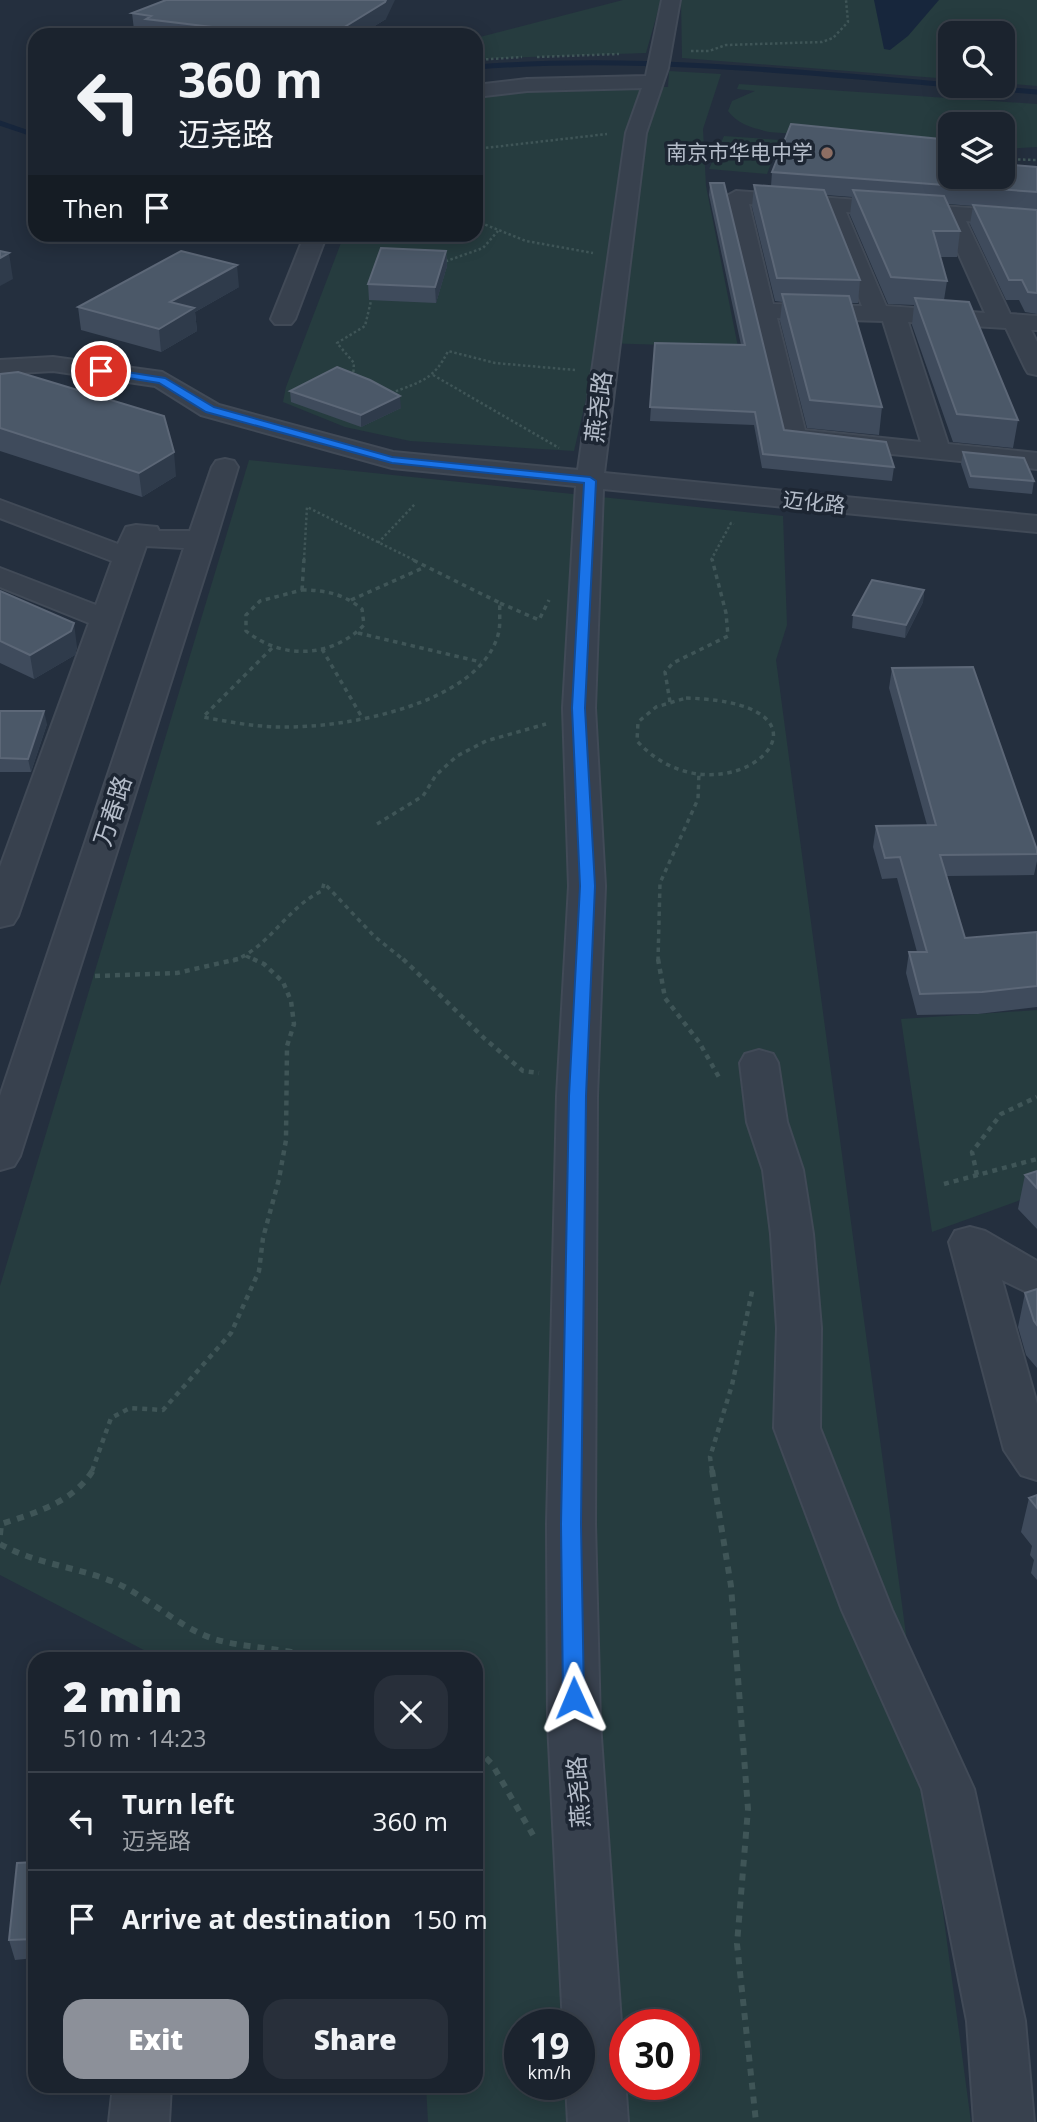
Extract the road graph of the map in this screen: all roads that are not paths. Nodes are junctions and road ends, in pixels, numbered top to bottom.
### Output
1 (671, 0) edge
2 (658, 67) junction
3 (483, 90) edge
4 (832, 204) junction
5 (951, 213) junction
6 (1034, 226) edge
7 (313, 242) edge
8 (763, 311) junction
9 (885, 313) junction
10 (283, 319) dead end
11 (1017, 321) edge
12 (0, 367) edge
13 (1037, 368) edge
14 (937, 452) junction
15 (1037, 461) edge
16 (225, 467) dead end
17 (591, 470) junction
18 (0, 508) edge
19 (1037, 524) edge
20 (204, 534) junction
21 (137, 545) junction
22 (0, 577) edge
23 (107, 620) junction
24 (0, 916) edge
25 (741, 1075) road end
26 (2, 1143) edge
27 (1037, 1281) edge
28 (1037, 1462) edge
29 (141, 2093) edge
30 (139, 2122) edge
31 (598, 2122) edge
32 (1004, 2122) edge

1 - 2 street, 燕尧路
2 - 3 street
2 - 17 street, 燕尧路
4 - 5 street
4 - 8 street
4 - 9 street
5 - 6 street
5 - 11 street
7 - 10 street
8 - 9 street
8 - 14 street
9 - 11 street
9 - 14 street
11 - 13 street
12 - 17 street, 迈化路
14 - 15 street
16 - 20 street, 万春路
17 - 19 street, 迈化路
17 - 31 street, 燕尧路
18 - 21 street
20 - 21 street
20 - 26 street, 万春路
21 - 23 street
22 - 23 street
23 - 24 street
25 - 32 street
27 - 28 street
29 - 30 street

